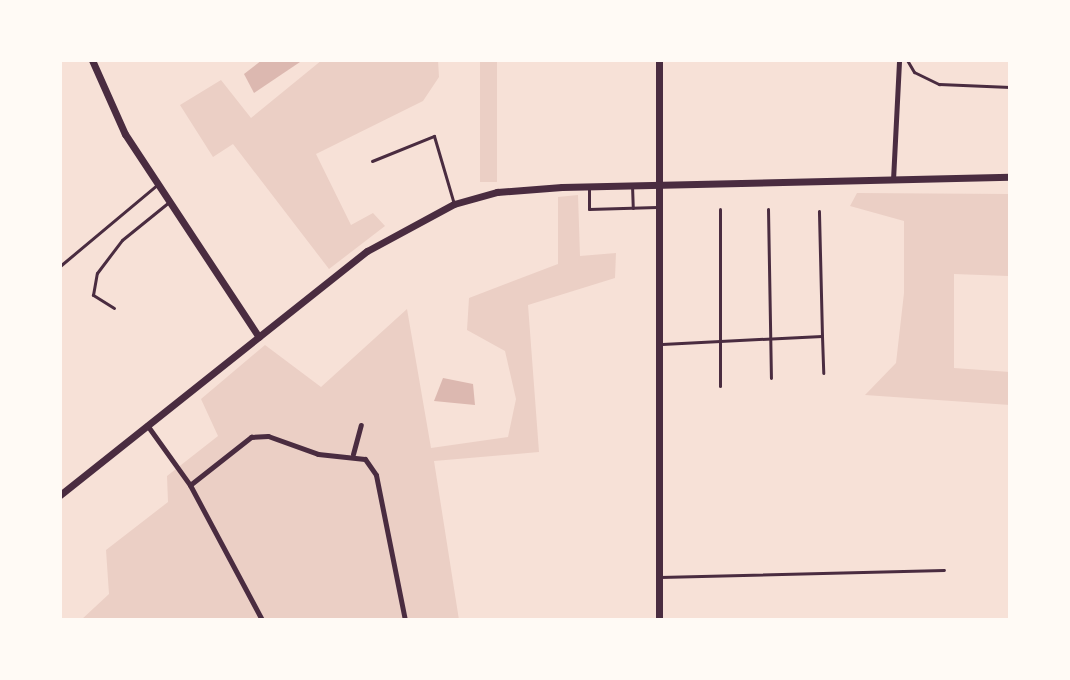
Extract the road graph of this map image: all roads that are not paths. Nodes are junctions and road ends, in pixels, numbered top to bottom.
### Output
1 (92, 60) edge
2 (659, 60) edge
3 (899, 60) edge
4 (907, 60) edge
5 (1010, 87) edge
6 (1010, 134) edge
7 (1010, 145) edge
8 (372, 161) dead end
9 (1010, 177) edge
10 (893, 180) junction
11 (157, 185) junction
12 (632, 185) junction
13 (656, 185) junction
14 (589, 186) junction
15 (169, 202) junction
16 (454, 204) junction
17 (657, 207) junction
18 (633, 208) junction
19 (720, 209) dead end
20 (768, 209) dead end
21 (819, 211) dead end
22 (60, 266) edge
23 (114, 308) dead end
24 (822, 336) junction
25 (259, 337) junction
26 (770, 339) junction
27 (720, 341) junction
28 (658, 344) junction
29 (823, 373) dead end
30 (771, 378) dead end
31 (720, 386) dead end
32 (147, 425) junction
33 (361, 425) dead end
34 (353, 454) junction
35 (190, 485) junction
36 (60, 495) edge
37 (944, 570) dead end
38 (659, 577) junction
39 (262, 620) edge
40 (405, 620) edge
41 (659, 620) edge

1 - 11 main road
2 - 13 main road
3 - 10 street
4 - 5 lane
6 - 7 lane
7 - 9 lane
8 - 16 lane
9 - 10 main road
10 - 13 main road
11 - 15 main road
11 - 22 lane
12 - 13 main road
12 - 14 main road
12 - 18 lane
13 - 17 main road
14 - 16 main road
14 - 18 lane
15 - 23 lane
15 - 25 main road
16 - 25 main road
17 - 18 lane
17 - 28 main road
19 - 27 lane
20 - 26 lane
21 - 24 lane
24 - 26 lane
24 - 29 lane
25 - 32 main road
26 - 27 lane
26 - 30 lane
27 - 28 lane
27 - 31 lane
28 - 38 main road
32 - 35 street
32 - 36 main road
33 - 34 street
34 - 35 street
34 - 40 street
35 - 39 street
37 - 38 lane
38 - 41 main road

